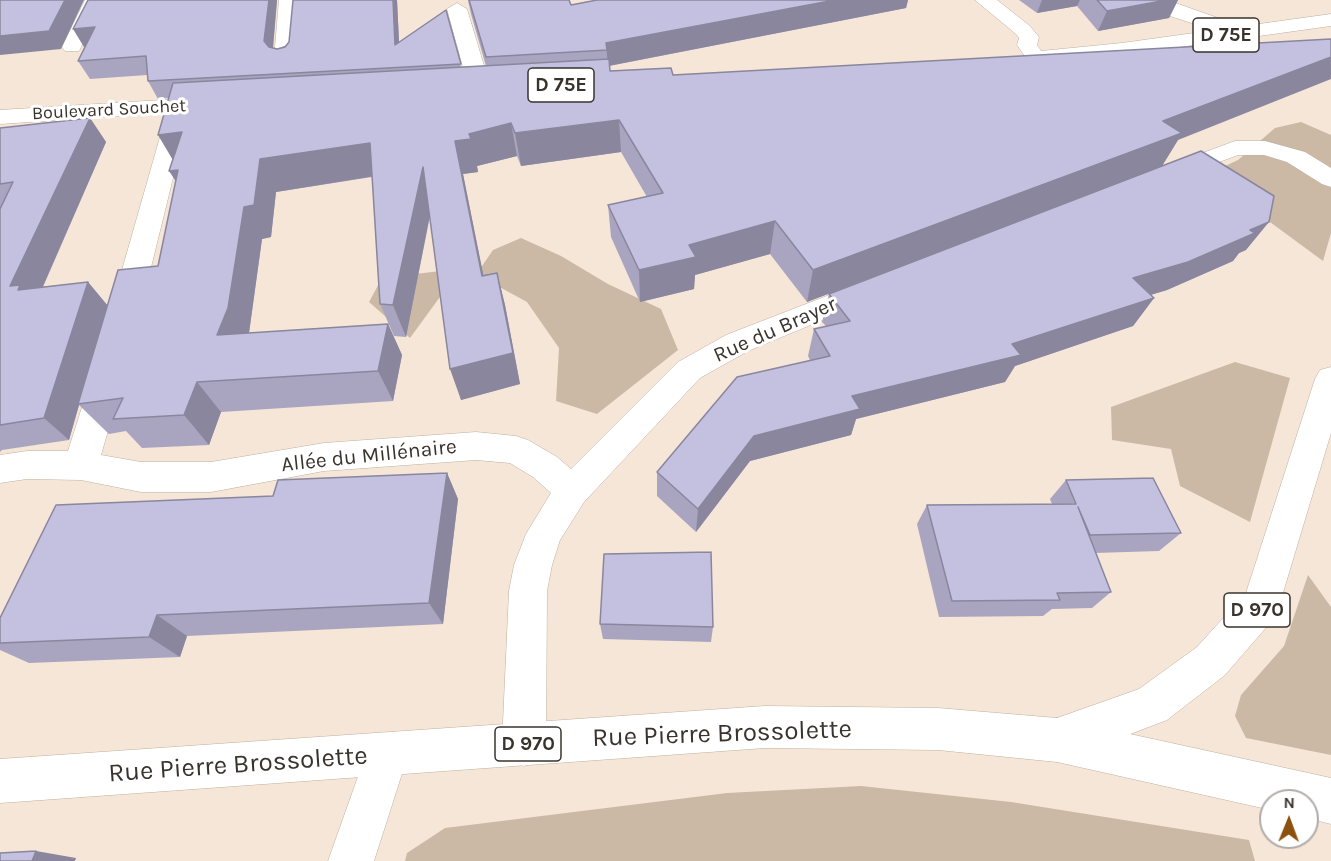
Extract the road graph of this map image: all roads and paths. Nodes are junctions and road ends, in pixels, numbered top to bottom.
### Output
1 (95, 0) edge
2 (289, 0) edge
3 (985, 0) edge
4 (1151, 0) edge
5 (457, 9) dead end
6 (1331, 20) edge
7 (1243, 43) junction
8 (72, 47) edge
9 (1036, 58) junction
10 (284, 59) edge
11 (1014, 59) edge
12 (457, 91) edge
13 (237, 103) edge
14 (180, 106) junction
15 (0, 117) edge
16 (1331, 179) edge
17 (1147, 182) edge
18 (894, 280) edge
19 (1331, 379) edge
20 (81, 466) junction
21 (0, 469) edge
22 (572, 491) junction
23 (1057, 740) junction
24 (524, 744) junction
25 (386, 755) junction
26 (0, 781) edge
27 (1331, 801) edge
28 (351, 861) edge

1 - 8 street
2 - 10 street
3 - 9 street
4 - 7 street
5 - 12 street
6 - 7 street, D 75E
7 - 9 street
9 - 11 street
13 - 14 street, Boulevard Souchet
14 - 15 street, Boulevard Souchet
14 - 20 street
16 - 17 street
18 - 22 street, Rue du Brayer
19 - 23 street, D 970
20 - 21 street, Allée du Millénaire
20 - 22 street, Allée du Millénaire
22 - 24 street, Rue du Brayer
23 - 24 street, Rue Pierre Brossolette / D 970
23 - 27 street, Rue Pierre Brossolette
24 - 25 street, Rue Pierre Brossolette / D 970
25 - 26 street, Rue Pierre Brossolette / D 970
25 - 28 street

